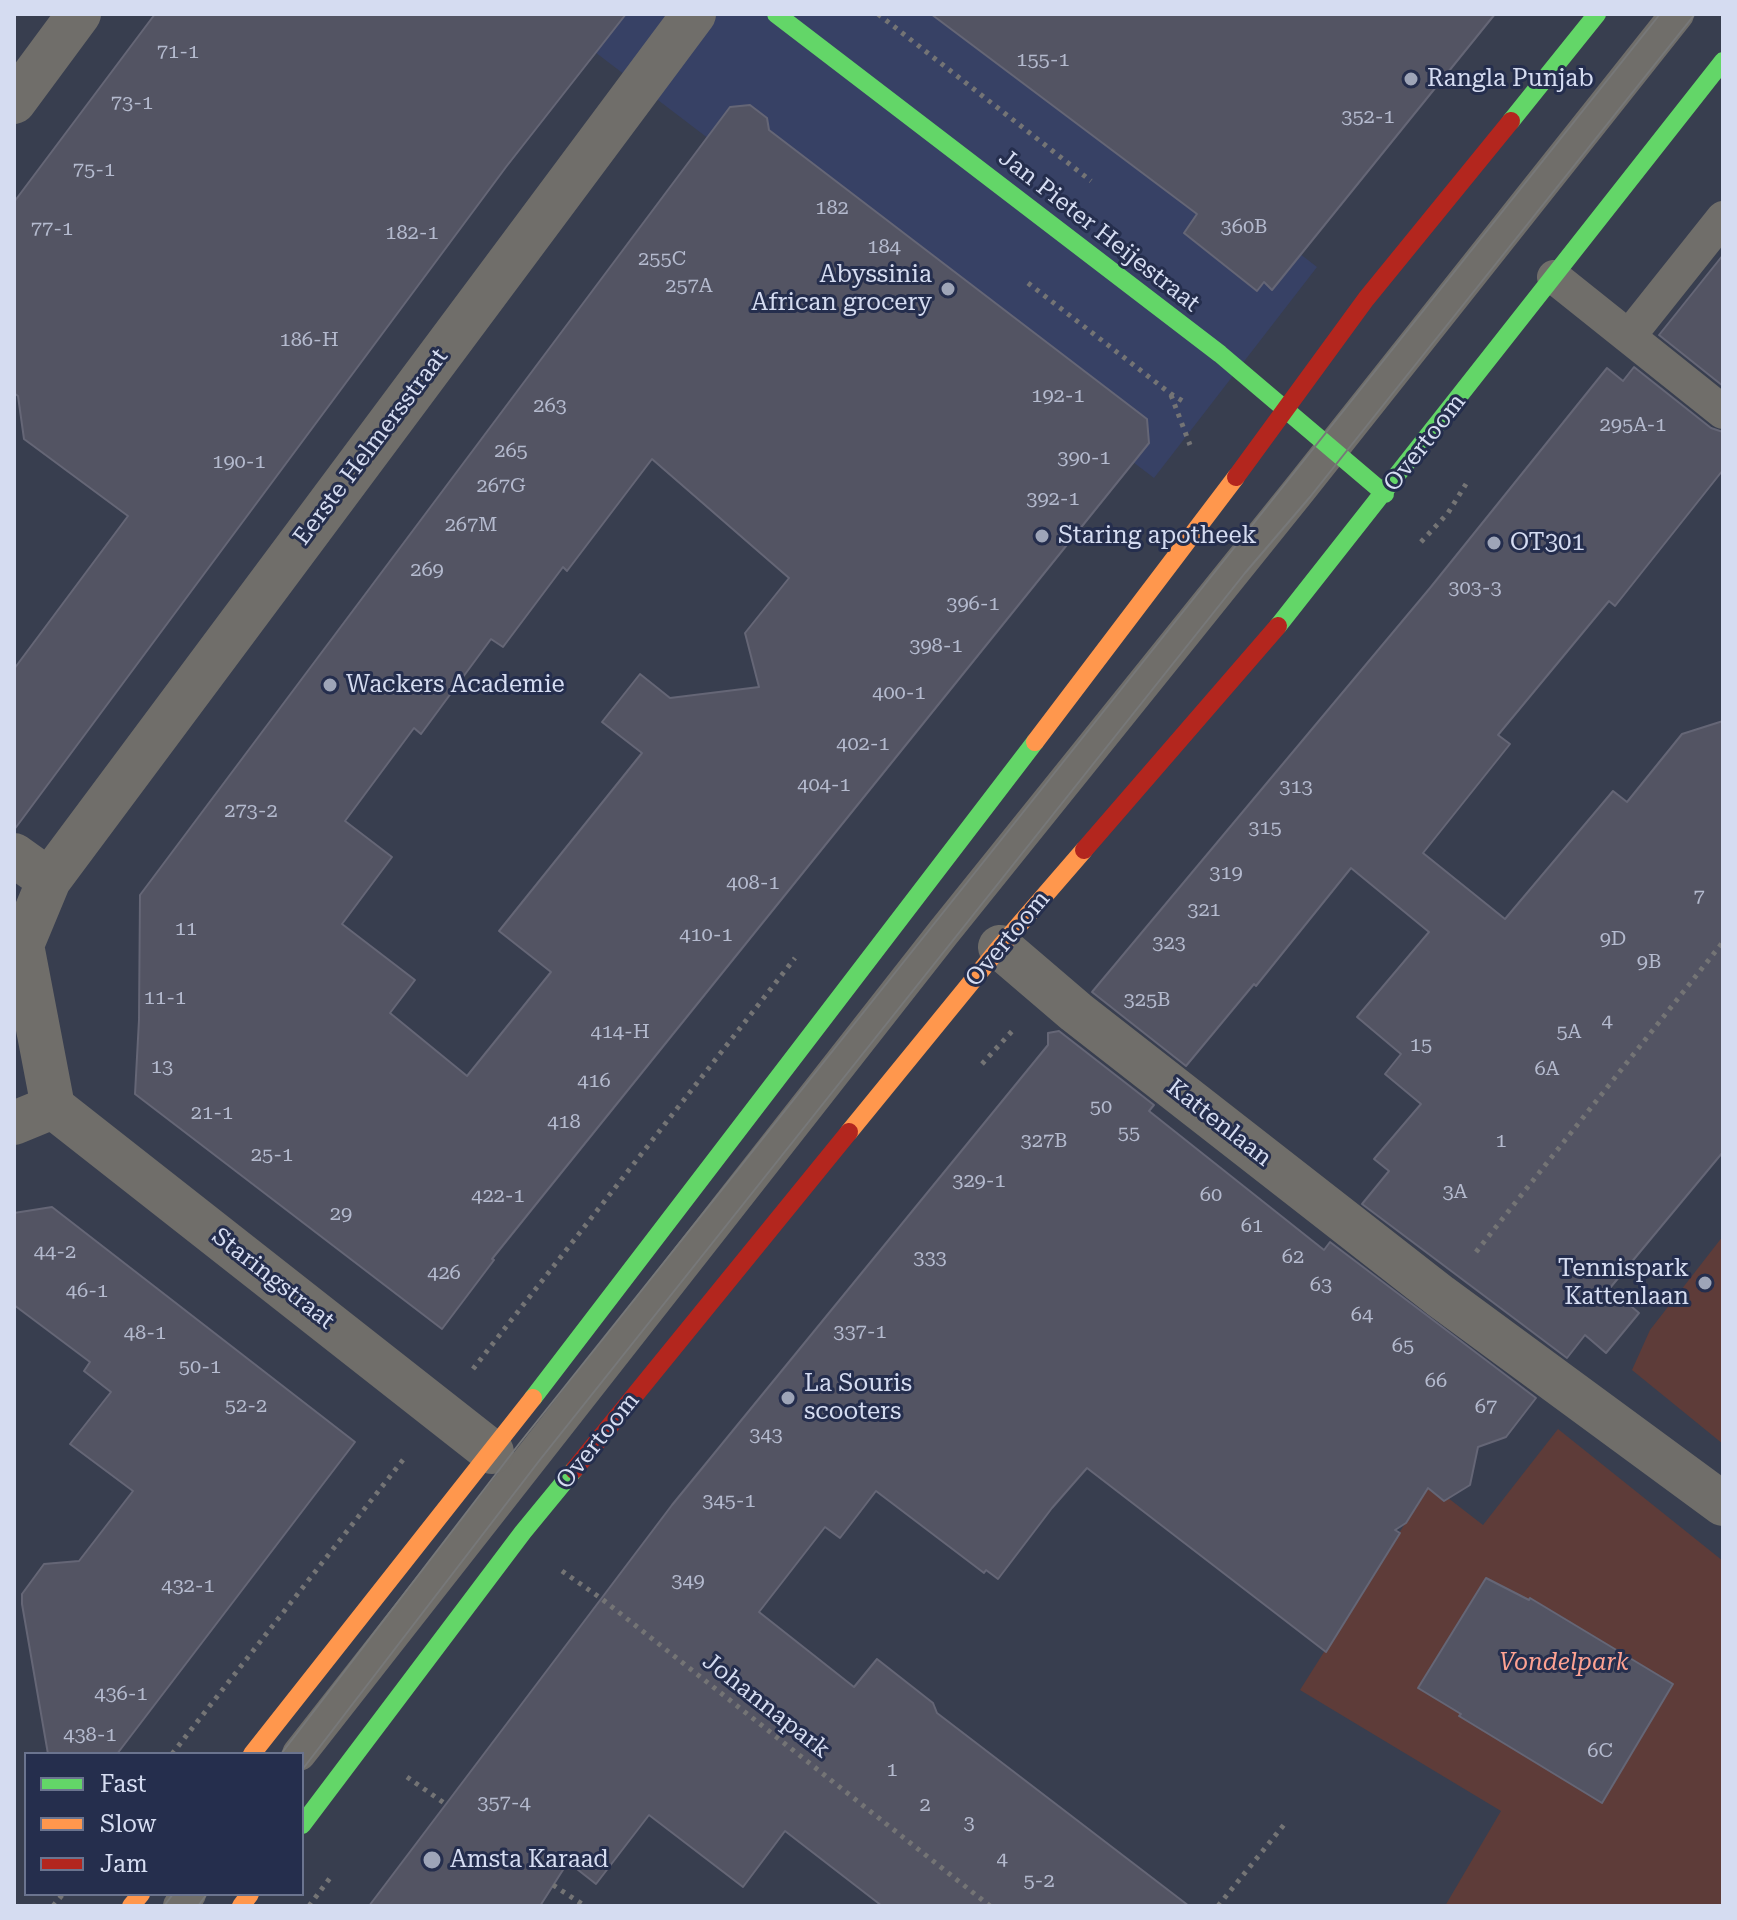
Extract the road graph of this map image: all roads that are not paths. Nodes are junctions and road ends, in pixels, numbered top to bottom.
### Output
1 (79, 14) edge
2 (694, 14) edge
3 (776, 14) edge
4 (1597, 14) edge
5 (1677, 14) edge
6 (1723, 61) edge
7 (14, 102) edge
8 (1723, 218) edge
9 (1554, 277) junction
10 (1629, 336) junction
11 (1285, 410) junction
12 (1723, 412) edge
13 (1332, 449) junction
14 (1385, 494) junction
15 (14, 855) edge
16 (49, 880) junction
17 (1000, 947) junction
18 (34, 1115) edge
19 (492, 1452) junction
20 (1723, 1504) edge
21 (254, 1752) edge
22 (301, 1752) edge
23 (304, 1822) edge

1 - 7 street
2 - 16 street, Eerste Helmersstraat
3 - 11 main road, Jan Pieter Heijestraat
4 - 11 main road
5 - 13 lane, Overtoom
6 - 9 main road, Overtoom
8 - 10 lane
9 - 10 lane
9 - 14 main road, Overtoom
10 - 12 lane
11 - 13 main road, Jan Pieter Heijestraat
11 - 19 main road
13 - 14 main road, Jan Pieter Heijestraat
13 - 22 lane, Overtoom
14 - 17 main road, Overtoom
15 - 16 street
16 - 18 street, Eerste Helmersstraat
17 - 20 street, Kattenlaan
17 - 23 main road, Overtoom
18 - 19 street, Staringstraat
19 - 21 main road

